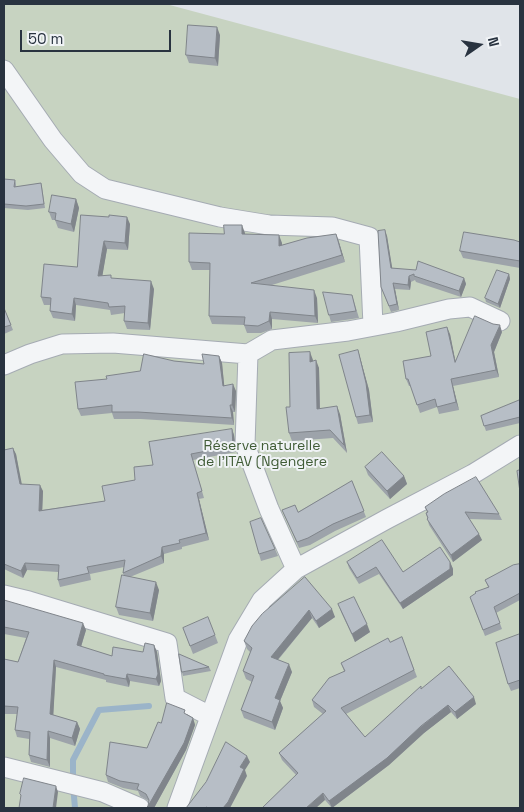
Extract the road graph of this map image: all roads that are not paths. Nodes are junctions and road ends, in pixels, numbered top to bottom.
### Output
1 (4, 70) edge
2 (500, 321) dead end
3 (373, 325) junction
4 (248, 354) junction
5 (4, 365) edge
6 (520, 444) edge
7 (296, 569) junction
8 (4, 595) edge
9 (210, 716) junction
10 (4, 767) edge
11 (140, 808) edge
12 (177, 808) edge

1 - 3 street
2 - 3 street
3 - 4 street
4 - 5 street
4 - 7 street
6 - 7 street
7 - 9 street
8 - 9 street
9 - 12 street
10 - 11 street

